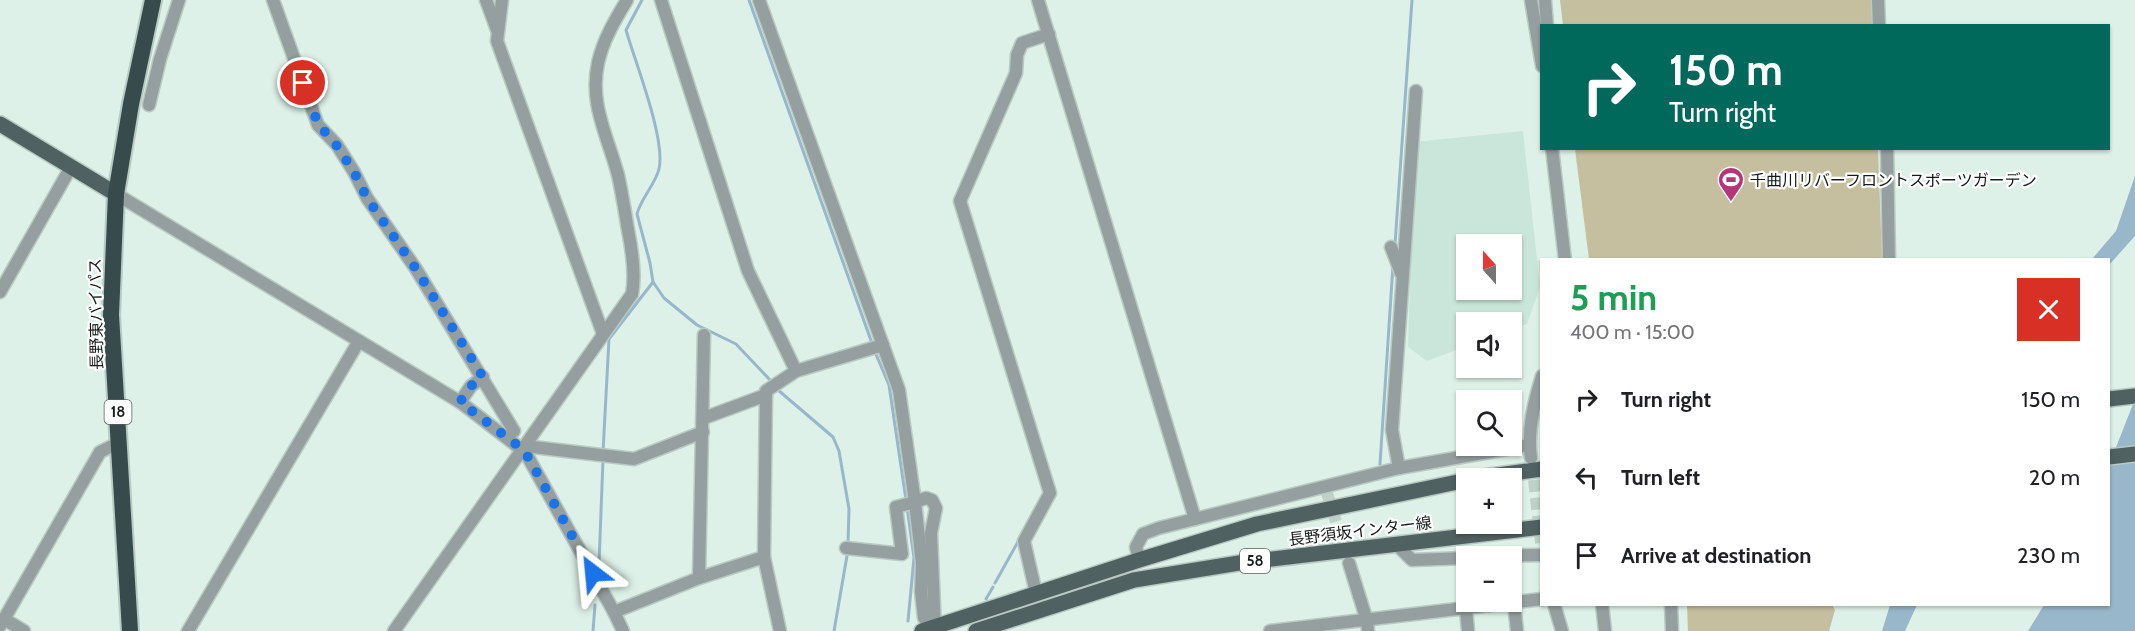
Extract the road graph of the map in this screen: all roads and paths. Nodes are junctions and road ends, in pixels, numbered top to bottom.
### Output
1 (153, 0) edge
2 (179, 0) edge
3 (273, 0) edge
4 (486, 0) edge
5 (502, 0) edge
6 (627, 0) edge
7 (661, 0) edge
8 (759, 0) edge
9 (1038, 0) edge
10 (1531, 0) edge
11 (1545, 0) edge
12 (1878, 0) edge
13 (1547, 24) edge
14 (1879, 24) edge
15 (498, 32) junction
16 (1049, 34) junction
17 (1540, 48) edge
18 (1416, 91) dead end
19 (149, 105) dead end
20 (0, 124) edge
21 (1552, 150) edge
22 (1887, 150) edge
23 (71, 167) junction
24 (116, 194) junction
25 (1391, 246) dead end
26 (1564, 258) edge
27 (1889, 258) edge
28 (1403, 277) junction
29 (0, 292) edge
30 (603, 334) junction
31 (704, 334) dead end
32 (359, 341) junction
33 (876, 347) junction
34 (796, 371) junction
35 (483, 377) junction
36 (1540, 382) edge
37 (766, 395) junction
38 (2135, 396) edge
39 (2110, 399) edge
40 (460, 402) junction
41 (704, 418) junction
42 (514, 431) dead end
43 (703, 432) junction
44 (120, 442) junction
45 (1529, 445) junction
46 (527, 448) junction
47 (2135, 454) edge
48 (2110, 457) edge
49 (1537, 464) edge
50 (1399, 468) junction
51 (1520, 468) edge
52 (1456, 482) edge
53 (909, 504) junction
54 (1195, 519) junction
55 (1540, 527) edge
56 (1396, 544) junction
57 (848, 548) dead end
58 (1522, 555) edge
59 (1540, 555) edge
60 (764, 557) junction
61 (1456, 558) edge
62 (1139, 560) junction
63 (1349, 563) tunnel mouth
64 (699, 578) junction
65 (1036, 593) junction
66 (1540, 599) edge
67 (1522, 602) edge
68 (1555, 606) edge
69 (1602, 606) edge
70 (1671, 606) edge
71 (1456, 611) edge
72 (614, 612) junction
73 (1466, 612) edge
74 (1515, 612) edge
75 (2, 622) edge
76 (1367, 626) edge
77 (929, 627) edge
78 (24, 631) edge
79 (130, 631) edge
80 (188, 631) edge
81 (393, 631) edge
82 (623, 631) edge
83 (780, 631) edge
84 (975, 631) edge
85 (1270, 631) edge
86 (1468, 631) edge
87 (1517, 631) edge
88 (1562, 631) edge
89 (1605, 631) edge
90 (1672, 631) edge

1 - 24 highway, 長野東バイパス / 18
2 - 19 street
3 - 35 street
4 - 15 street
5 - 15 street
6 - 30 street
7 - 34 street
8 - 33 street
9 - 16 street
10 - 17 street
11 - 13 street
12 - 14 street
15 - 30 street
16 - 54 street
16 - 65 street
18 - 28 street
20 - 23 main road
21 - 26 street
22 - 27 street
23 - 24 main road
23 - 29 street
24 - 32 street
24 - 44 highway, 長野東バイパス / 18
25 - 28 street
28 - 50 street
30 - 46 street
31 - 41 street
32 - 40 street
32 - 80 street
33 - 34 street
33 - 53 street
34 - 37 street
35 - 40 street
35 - 42 street
36 - 45 street
37 - 41 street
37 - 60 street
38 - 39 main road
40 - 46 street
41 - 43 street
43 - 46 street
43 - 64 street
44 - 75 street
44 - 79 highway, 長野東バイパス / 18
45 - 49 street
45 - 50 street
46 - 72 street
46 - 81 street
47 - 48 main road
49 - 51 main road
50 - 54 street
52 - 62 main road, 長野須坂インター線 / 58
53 - 57 street
53 - 77 street
53 - 77 street
54 - 62 street
55 - 56 main road, 長野須坂インター線 / 58
56 - 61 street
56 - 84 main road, 長野須坂インター線 / 58
58 - 59 street
60 - 64 street
60 - 83 street
62 - 65 main road, 長野須坂インター線 / 58
63 - 76 street
64 - 72 street
65 - 77 main road, 長野須坂インター線 / 58
66 - 67 street
68 - 88 street
69 - 89 street
70 - 90 street
71 - 76 street
72 - 82 street
73 - 86 street
74 - 87 street
75 - 78 street
76 - 85 street

